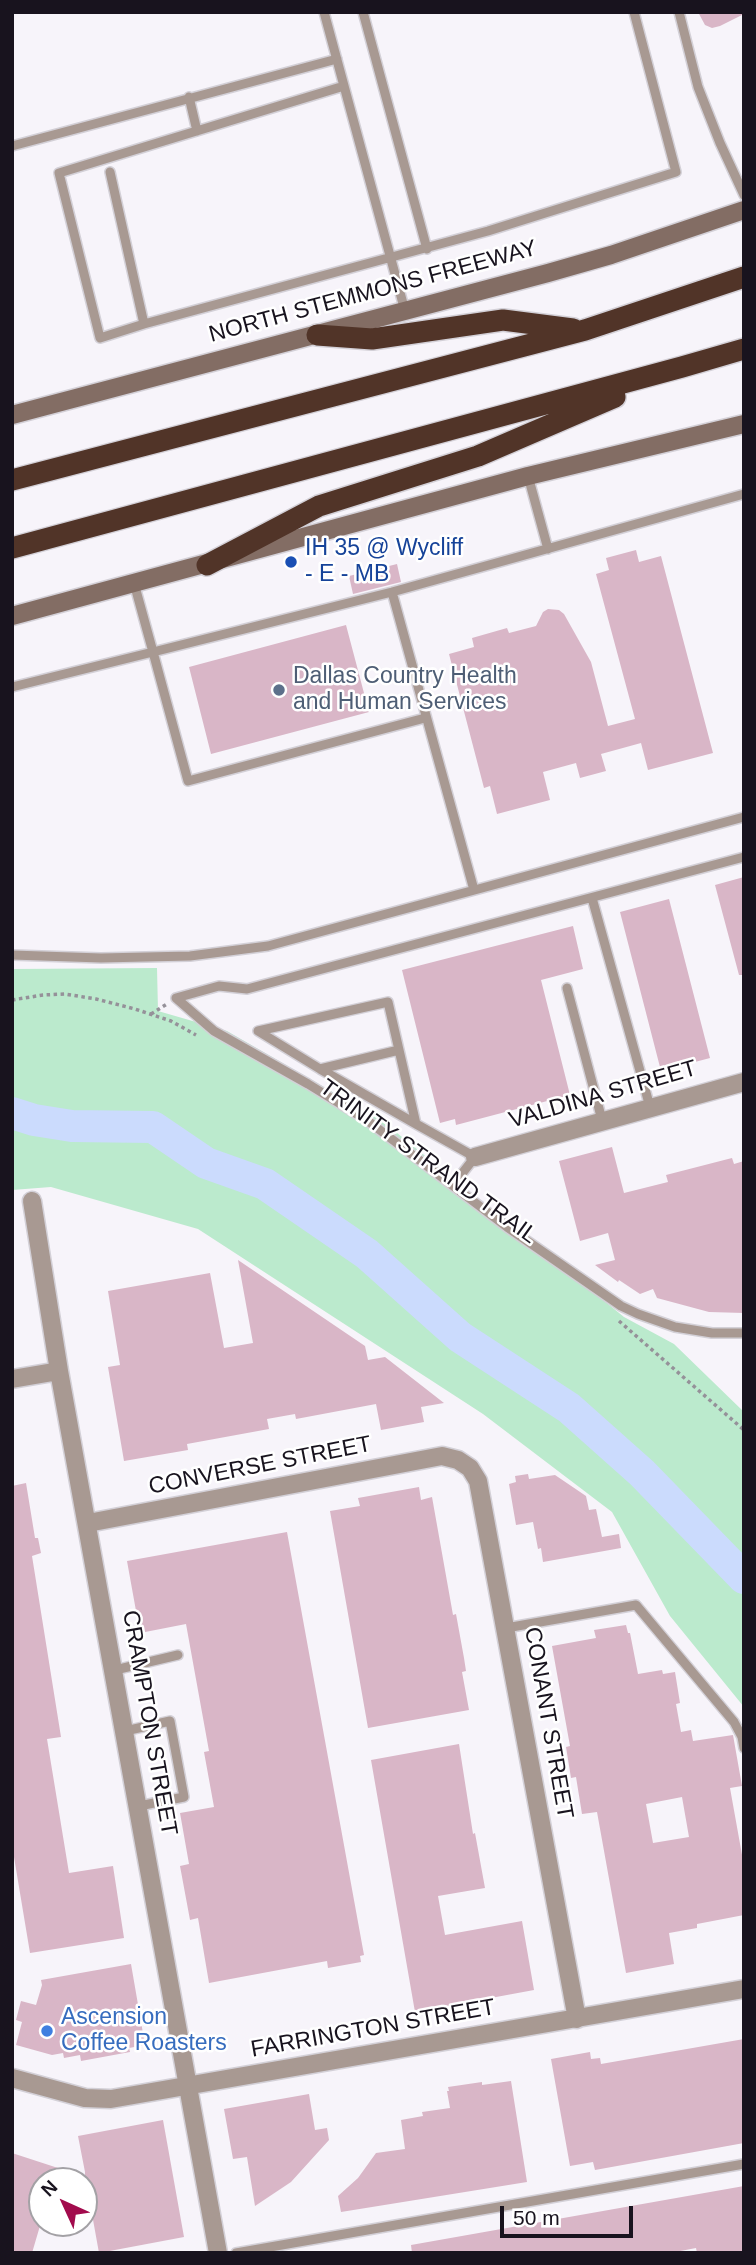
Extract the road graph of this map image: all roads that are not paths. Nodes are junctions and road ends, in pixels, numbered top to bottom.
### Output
1 (324, 12) edge
2 (363, 12) edge
3 (634, 12) edge
4 (678, 12) edge
5 (337, 59) junction
6 (344, 86) junction
7 (189, 97) junction
8 (197, 131) junction
9 (12, 146) edge
10 (110, 172) dead end
11 (744, 195) edge
12 (744, 210) edge
13 (427, 249) junction
14 (391, 259) junction
15 (744, 277) edge
16 (405, 311) junction
17 (144, 324) junction
18 (585, 330) junction
19 (317, 335) junction
20 (744, 349) edge
21 (682, 368) junction
22 (12, 415) edge
23 (744, 424) edge
24 (528, 476) junction
25 (12, 480) edge
26 (744, 494) edge
27 (12, 548) edge
28 (548, 549) junction
29 (207, 565) junction
30 (134, 583) junction
31 (392, 592) junction
32 (12, 616) edge
33 (153, 652) junction
34 (12, 687) edge
35 (425, 718) junction
36 (744, 817) edge
37 (744, 857) edge
38 (474, 890) junction
39 (592, 898) junction
40 (12, 955) edge
41 (567, 988) dead end
42 (399, 1050) junction
43 (320, 1069) junction
44 (744, 1082) edge
45 (650, 1107) junction
46 (602, 1120) junction
47 (416, 1124) junction
48 (475, 1157) junction
49 (453, 1185) junction
50 (32, 1201) dead end
51 (744, 1333) edge
52 (59, 1371) junction
53 (12, 1379) edge
54 (442, 1456) joint
55 (88, 1523) junction
56 (506, 1628) junction
57 (178, 1655) dead end
58 (115, 1670) junction
59 (125, 1731) junction
60 (744, 1748) edge
61 (139, 1806) junction
62 (744, 1989) edge
63 (577, 2019) junction
64 (12, 2078) edge
65 (189, 2085) junction
66 (744, 2164) edge
67 (218, 2253) edge
68 (236, 2253) edge

1 - 5 lane
2 - 13 lane
3 - 13 lane
4 - 11 lane
5 - 6 lane
5 - 7 lane
6 - 8 lane
6 - 14 lane
7 - 8 lane
7 - 9 lane
8 - 17 lane
10 - 17 lane
12 - 16 main road, NORTH STEMMONS FREEWAY
13 - 14 lane
14 - 16 lane
14 - 17 lane
15 - 18 highway
16 - 19 main road, NORTH STEMMONS FREEWAY
18 - 19 highway
18 - 25 highway
19 - 22 main road, NORTH STEMMONS FREEWAY
20 - 21 highway
21 - 27 highway
21 - 29 highway
23 - 24 main road
24 - 28 lane
24 - 29 main road
26 - 28 lane
28 - 31 lane
29 - 30 main road
30 - 32 main road
30 - 33 lane
31 - 33 lane
31 - 35 lane
33 - 34 lane
33 - 35 lane
35 - 38 lane
36 - 38 lane
37 - 39 lane
38 - 40 lane
39 - 45 lane
39 - 49 lane
41 - 46 lane
42 - 43 lane
42 - 43 lane
42 - 47 lane
43 - 47 lane
44 - 45 street, VALDINA STREET
45 - 46 street, VALDINA STREET
46 - 48 street, VALDINA STREET
47 - 48 lane
48 - 49 lane
49 - 51 lane
50 - 52 street, CRAMPTON STREET
52 - 53 street
52 - 55 street, CRAMPTON STREET
54 - 55 street, CONVERSE STREET
54 - 56 street, CONANT STREET
55 - 58 street, CRAMPTON STREET
56 - 60 lane
56 - 63 street, CONANT STREET
57 - 58 lane
58 - 59 street, CRAMPTON STREET
59 - 61 street, CRAMPTON STREET
59 - 61 lane
61 - 65 street, CRAMPTON STREET
62 - 63 street, FARRINGTON STREET
63 - 65 street, FARRINGTON STREET
64 - 65 street, FARRINGTON STREET
65 - 67 street, CRAMPTON STREET
66 - 68 lane

